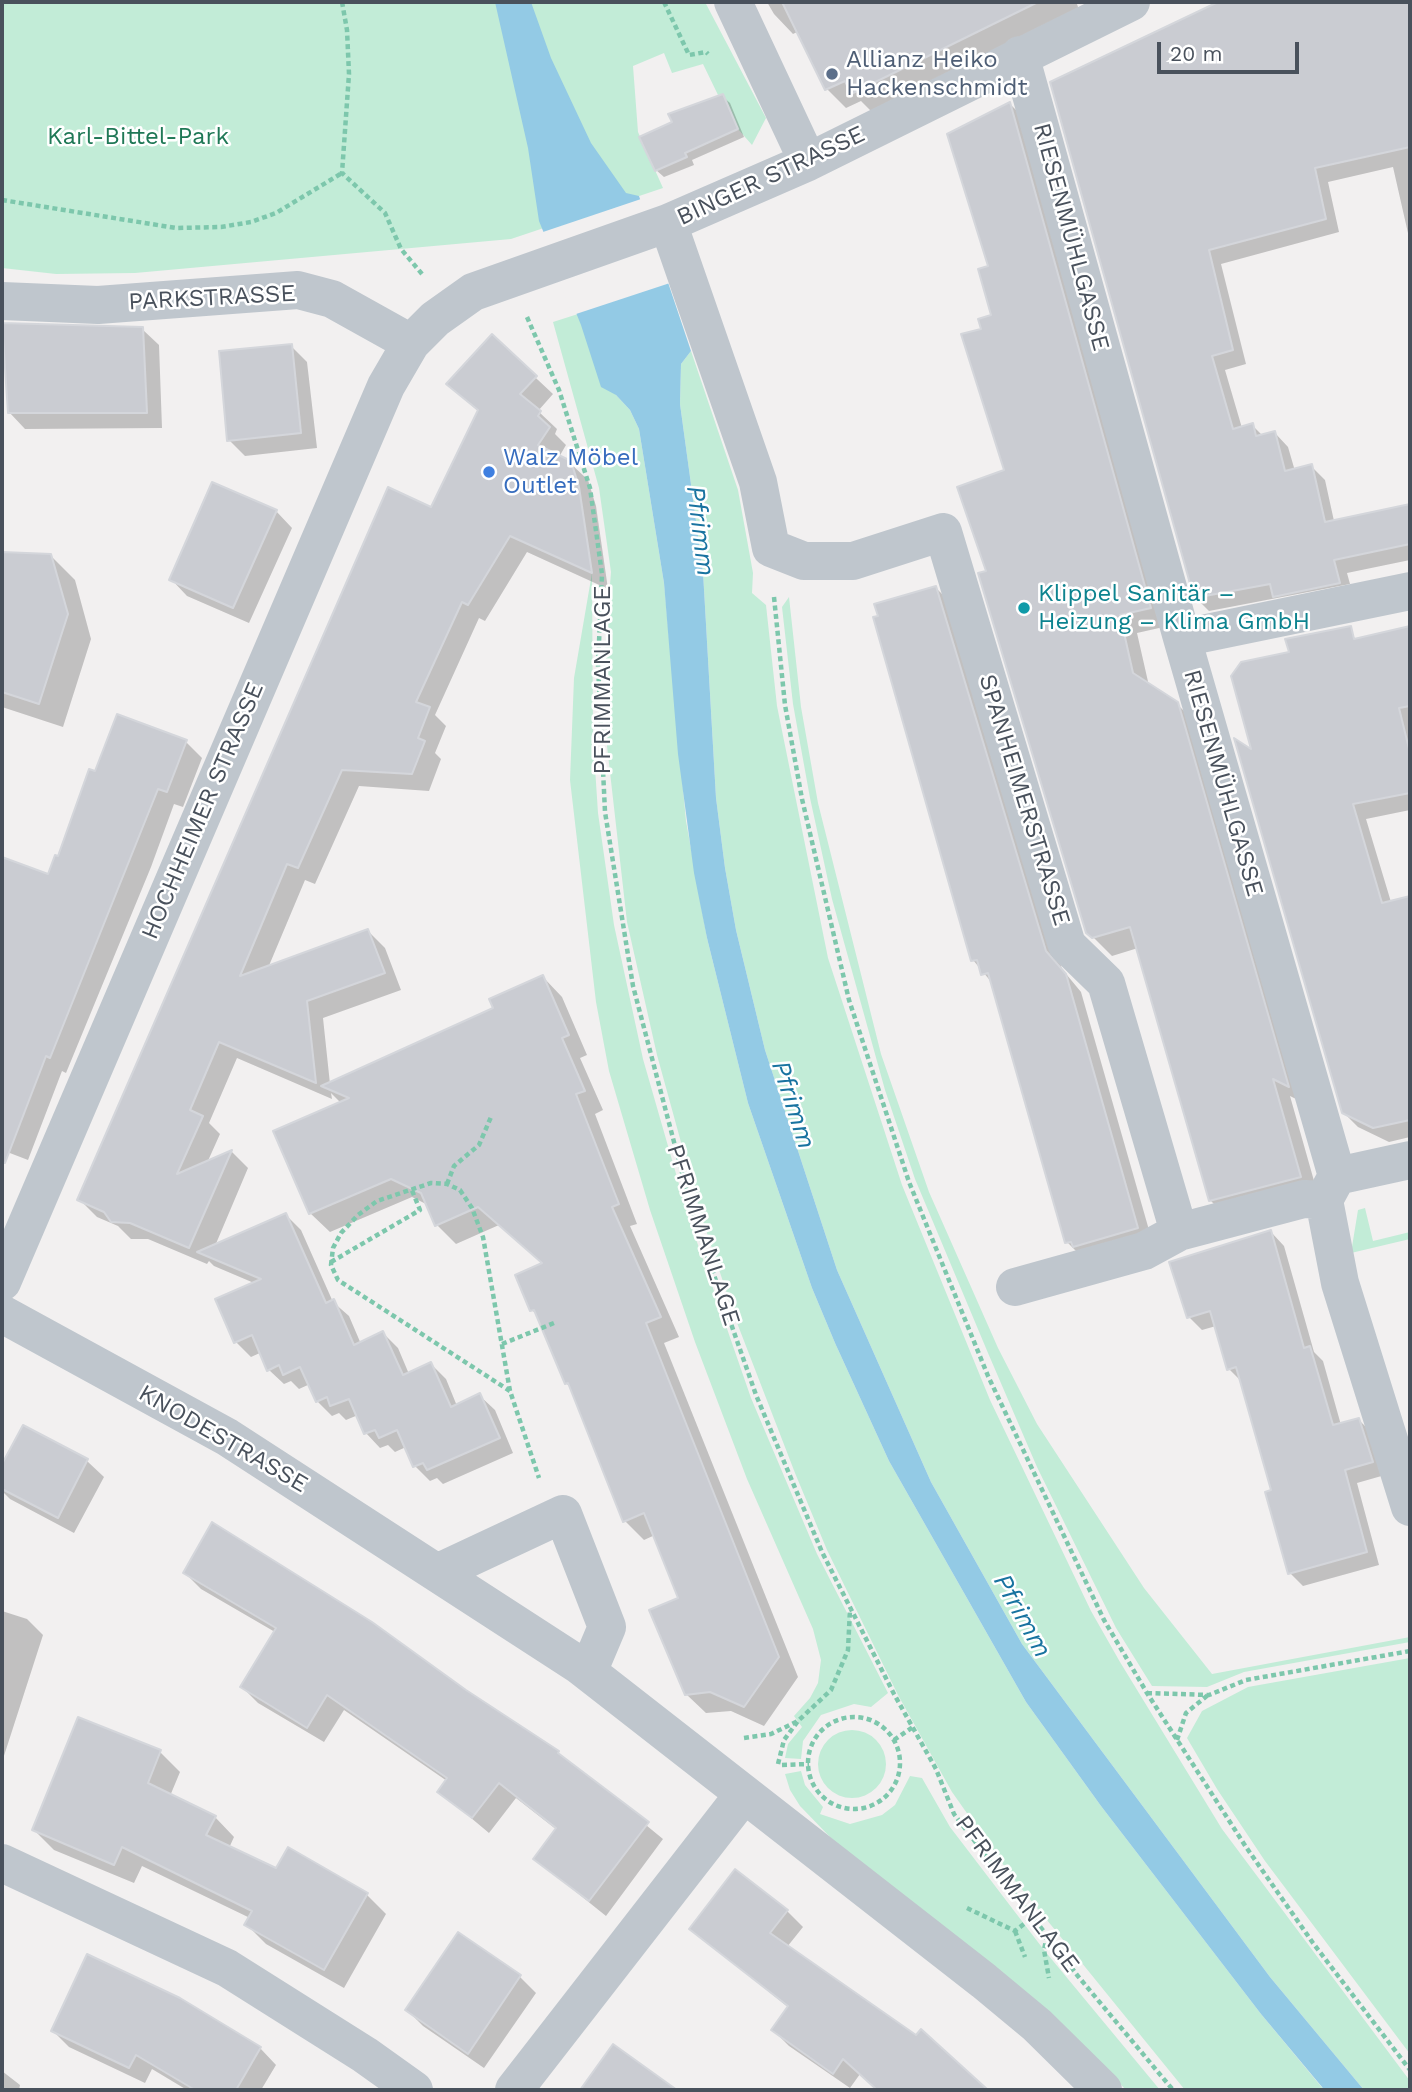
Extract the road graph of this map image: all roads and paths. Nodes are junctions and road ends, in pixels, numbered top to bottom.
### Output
1 (342, 2) edge
2 (664, 2) edge
3 (733, 2) edge
4 (1131, 2) edge
5 (689, 55) dead end
6 (1020, 55) junction
7 (808, 162) junction
8 (342, 173) junction
9 (2, 200) edge
10 (665, 224) junction
11 (523, 274) junction
12 (2, 301) edge
13 (450, 306) junction
14 (411, 343) junction
15 (771, 548) junction
16 (1410, 591) edge
17 (1182, 638) junction
18 (491, 1117) dead end
19 (1410, 1160) edge
20 (447, 1184) junction
21 (411, 1188) junction
22 (1331, 1188) junction
23 (1180, 1232) junction
24 (331, 1262) junction
25 (2, 1282) edge
26 (1015, 1287) dead end
27 (2, 1314) edge
28 (554, 1323) dead end
29 (502, 1344) junction
30 (510, 1391) junction
31 (1410, 1507) edge
32 (554, 1518) junction
33 (439, 1572) junction
34 (850, 1608) junction
35 (1410, 1651) edge
36 (588, 1672) junction
37 (1147, 1693) junction
38 (1209, 1695) junction
39 (913, 1727) junction
40 (674, 1739) junction
41 (894, 1740) junction
42 (1177, 1740) junction
43 (809, 1763) junction
44 (778, 1766) dead end
45 (744, 1794) junction
46 (2, 1863) edge
47 (1410, 2070) edge
48 (414, 2090) edge
49 (514, 2090) edge
50 (1102, 2090) edge
51 (1172, 2090) edge

1 - 8 path
2 - 5 path
3 - 7 street
4 - 6 street, BINGER STRASSE
6 - 7 street, BINGER STRASSE
6 - 17 street, RIESENMÜHLGASSE
7 - 10 street, BINGER STRASSE
8 - 9 path
8 - 13 path
10 - 11 street, BINGER STRASSE
10 - 15 street
11 - 13 street, BINGER STRASSE
11 - 34 path, PFRIMMANLAGE
12 - 14 street, PARKSTRASSE
13 - 14 street, BINGER STRASSE
14 - 25 street, HOCHHEIMER STRASSE
15 - 23 street, SPANHEIMERSTRASSE
15 - 37 path
16 - 17 street
17 - 22 street, RIESENMÜHLGASSE
18 - 20 path
19 - 22 street
20 - 21 path
20 - 29 path
21 - 24 path
21 - 24 path
22 - 23 street
22 - 31 street, RIESENMÜHLGASSE
23 - 26 street
24 - 30 path
27 - 33 street, KNODESTRASSE
28 - 29 path
29 - 30 path
30 - 32 path
32 - 33 street
32 - 36 street
33 - 36 street, KNODESTRASSE
34 - 39 path, PFRIMMANLAGE
34 - 40 path
35 - 38 path
36 - 40 street, KNODESTRASSE
37 - 38 path
37 - 42 path
38 - 42 path
39 - 41 path
39 - 51 path, PFRIMMANLAGE
40 - 45 street, KNODESTRASSE
41 - 43 path
41 - 43 path
42 - 47 path
43 - 44 path
45 - 49 street
45 - 50 street
46 - 48 street

